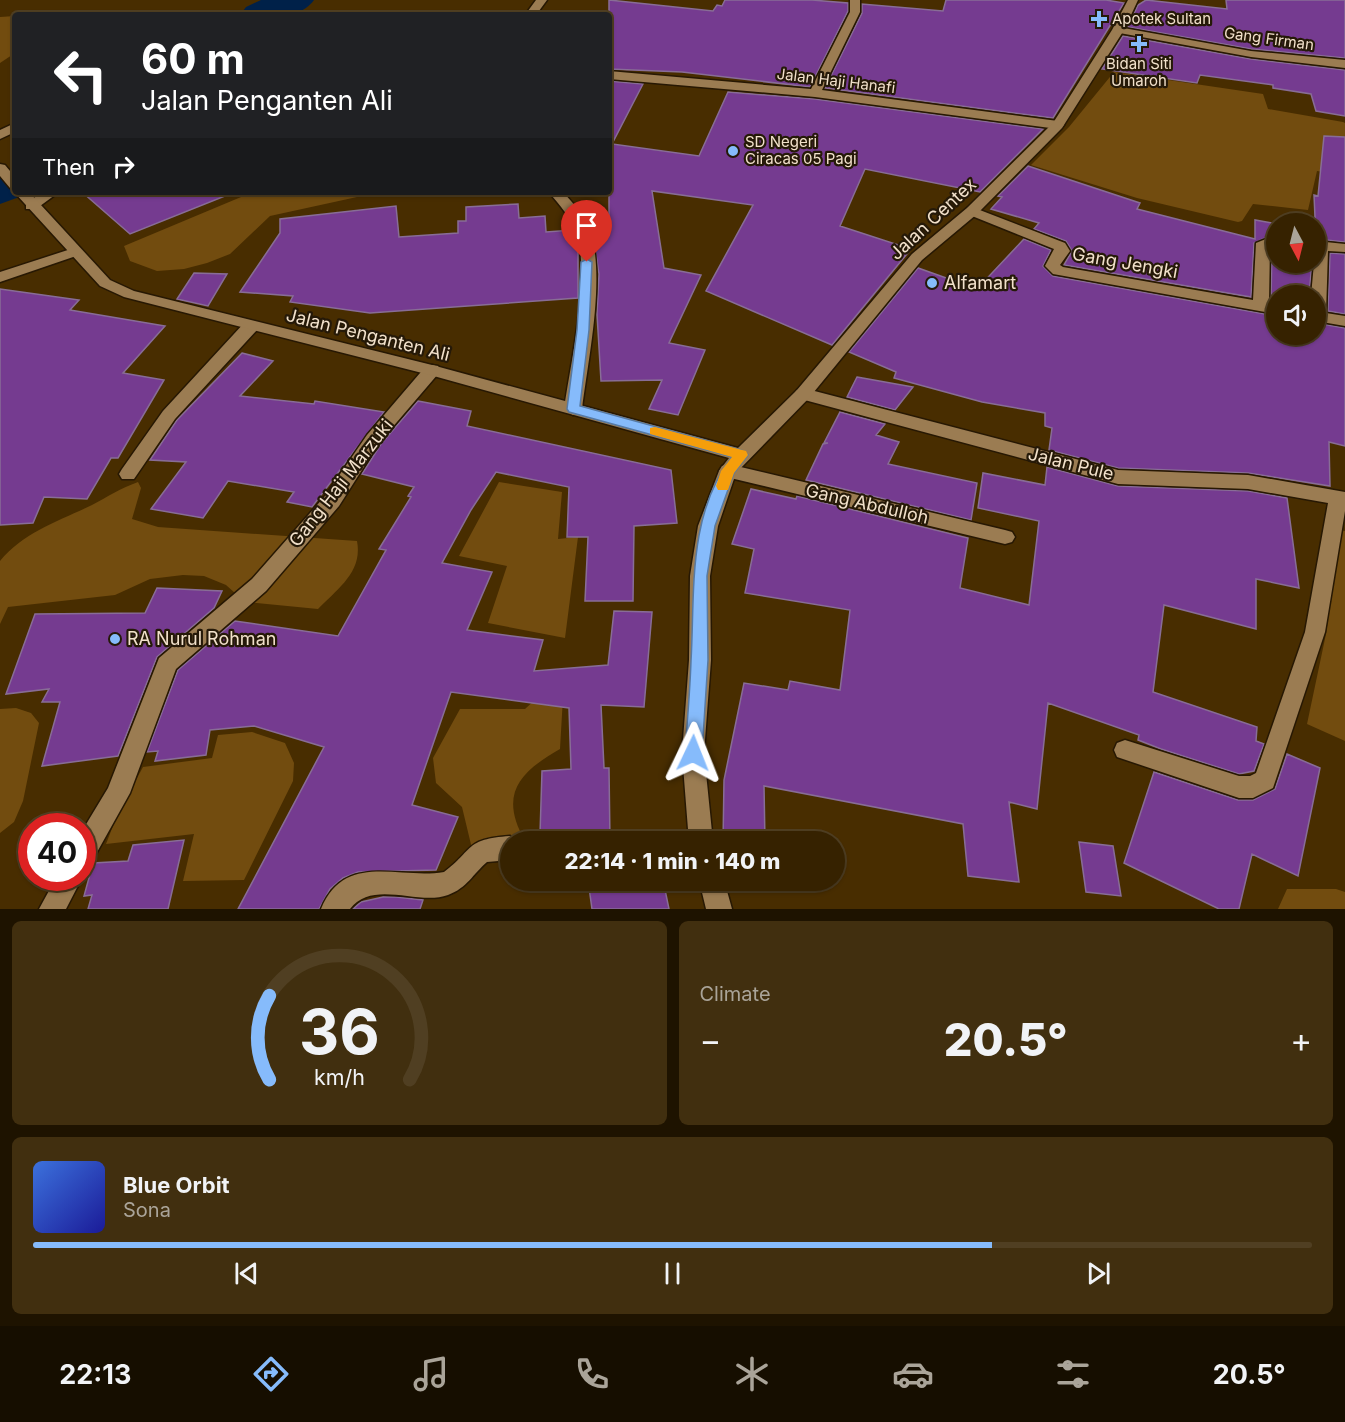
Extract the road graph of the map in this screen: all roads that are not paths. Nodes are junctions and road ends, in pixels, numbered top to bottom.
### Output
1 (542, 0) edge
2 (855, 0) edge
3 (1133, 0) edge
4 (532, 12) edge
5 (1118, 30) junction
6 (1345, 64) edge
7 (612, 75) edge
8 (815, 93) junction
9 (1058, 125) junction
10 (0, 168) edge
11 (12, 182) edge
12 (24, 195) edge
13 (558, 195) edge
14 (972, 211) junction
15 (1266, 242) edge
16 (1326, 246) edge
17 (1345, 248) edge
18 (74, 252) junction
19 (0, 277) edge
20 (1261, 306) junction
21 (1266, 307) edge
22 (1326, 318) edge
23 (1345, 321) edge
24 (251, 326) junction
25 (432, 370) junction
26 (803, 394) junction
27 (573, 409) junction
28 (735, 463) junction
29 (128, 474) dead end
30 (1342, 498) edge
31 (1005, 537) dead end
32 (1125, 750) dead end
33 (96, 831) edge
34 (700, 831) edge
35 (500, 848) edge
36 (62, 891) edge
37 (714, 891) edge
38 (52, 909) edge
39 (334, 909) edge
40 (719, 909) edge

1 - 4 street
2 - 8 street
3 - 5 street, Jalan Centex
5 - 6 street, Gang Firman
5 - 9 street, Jalan Centex
7 - 8 street, Jalan Haji Hanafi
8 - 9 street, Jalan Haji Hanafi
9 - 14 street, Jalan Centex
10 - 11 street, Jalan Penganten Ali
12 - 18 street, Jalan Penganten Ali
13 - 27 street
14 - 20 street, Gang Jengki
14 - 26 street, Jalan Centex
15 - 20 street
16 - 17 street
18 - 19 street
18 - 24 street, Jalan Penganten Ali
20 - 21 street, Gang Jengki
22 - 23 street
24 - 25 street, Jalan Penganten Ali
24 - 29 street
25 - 27 street, Jalan Penganten Ali
25 - 33 street, Gang Haji Marzuki
26 - 28 street, Jalan Centex
26 - 30 street, Jalan Pule
27 - 28 street, Jalan Penganten Ali
28 - 31 street, Gang Abdulloh
28 - 34 street
30 - 32 street
35 - 39 street
36 - 38 street
37 - 40 street

